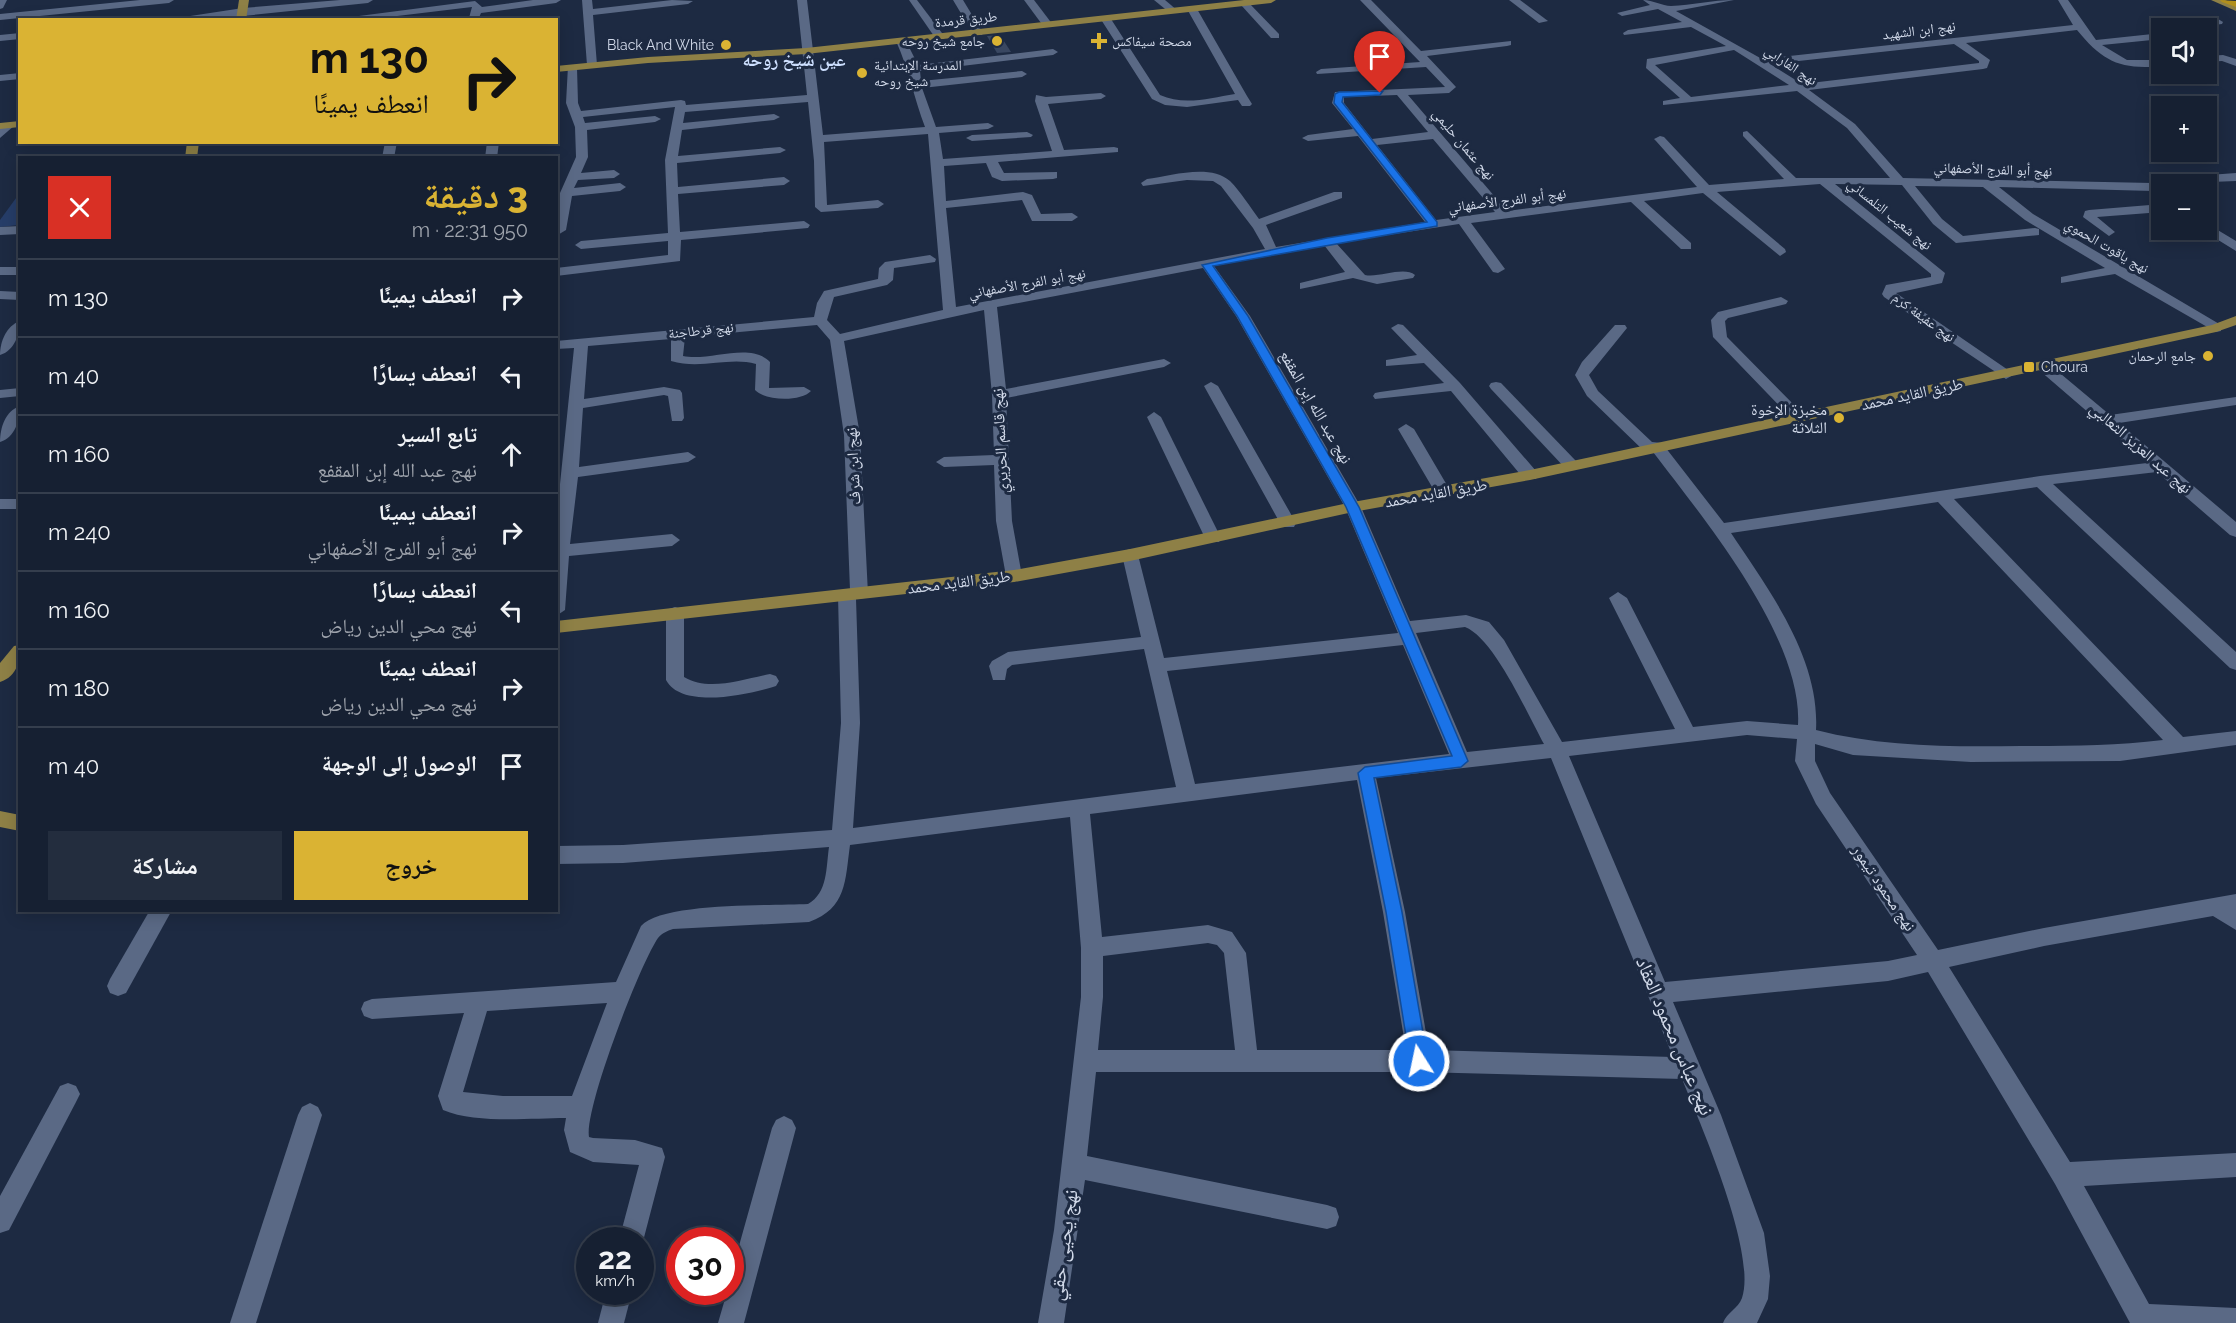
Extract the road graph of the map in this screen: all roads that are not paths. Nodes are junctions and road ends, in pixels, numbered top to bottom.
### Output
1 (2, 0) edge
2 (169, 0) edge
3 (368, 0) edge
4 (556, 0) edge
5 (587, 0) edge
6 (802, 0) edge
7 (958, 0) edge
8 (1029, 0) edge
9 (1160, 0) edge
10 (1271, 0) edge
11 (1365, 0) edge
12 (1514, 0) edge
13 (1648, 0) edge
14 (1729, 0) edge
15 (2063, 0) edge
16 (2216, 0) edge
17 (2225, 0) edge
18 (157, 1) edge
19 (688, 1) edge
20 (913, 1) edge
21 (1244, 3) junction
22 (2236, 3) edge
23 (1199, 5) edge
24 (0, 6) edge
25 (96, 7) junction
26 (1542, 8) dead end
27 (1662, 8) junction
28 (243, 11) edge
29 (1173, 11) junction
30 (1527, 11) junction
31 (588, 13) junction
32 (1622, 13) dead end
33 (476, 15) edge
34 (0, 17) edge
35 (88, 18) edge
36 (189, 18) edge
37 (351, 18) edge
38 (1105, 18) junction
39 (1543, 21) dead end
40 (1691, 24) junction
41 (1048, 25) junction
42 (2080, 27) junction
43 (978, 33) junction
44 (1628, 33) dead end
45 (18, 36) edge
46 (1275, 36) dead end
47 (940, 37) junction
48 (2151, 37) edge
49 (0, 38) edge
50 (1955, 40) junction
51 (902, 41) junction
52 (2096, 43) junction
53 (1507, 44) dead end
54 (1736, 47) junction
55 (806, 51) junction
56 (1053, 52) dead end
57 (1421, 54) junction
58 (2236, 56) edge
59 (2217, 58) edge
60 (2223, 58) junction
61 (1761, 62) junction
62 (2151, 63) edge
63 (2236, 63) edge
64 (1430, 64) junction
65 (592, 65) junction
66 (572, 68) junction
67 (558, 69) edge
68 (914, 69) junction
69 (1321, 72) dead end
70 (1022, 74) dead end
71 (18, 76) edge
72 (0, 78) edge
73 (998, 87) dead end
74 (1799, 87) junction
75 (917, 90) junction
76 (1400, 92) junction
77 (1101, 96) dead end
78 (627, 97) dead end
79 (813, 98) junction
80 (1688, 100) junction
81 (583, 102) junction
82 (1667, 103) dead end
83 (731, 105) junction
84 (681, 109) junction
85 (575, 115) junction
86 (774, 117) dead end
87 (655, 119) dead end
88 (730, 120) junction
89 (10, 125) edge
90 (988, 126) dead end
91 (581, 127) junction
92 (678, 127) junction
93 (1361, 132) junction
94 (1747, 134) dead end
95 (0, 135) edge
96 (934, 135) junction
97 (1027, 135) dead end
98 (1436, 135) junction
99 (1308, 138) dead end
100 (1660, 138) dead end
101 (818, 139) junction
102 (1369, 143) junction
103 (780, 150) dead end
104 (1114, 150) dead end
105 (1059, 154) junction
106 (671, 160) junction
107 (991, 160) junction
108 (939, 164) junction
109 (614, 174) dead end
110 (1053, 175) dead end
111 (572, 177) junction
112 (2236, 177) edge
113 (2217, 178) edge
114 (1823, 180) junction
115 (1902, 180) junction
116 (784, 181) dead end
117 (1792, 181) junction
118 (1147, 183) dead end
119 (1987, 184) junction
120 (620, 187) dead end
121 (1706, 189) junction
122 (2151, 190) edge
123 (673, 191) junction
124 (566, 193) junction
125 (1338, 195) dead end
126 (1636, 200) junction
127 (879, 204) dead end
128 (940, 205) junction
129 (2151, 209) edge
130 (560, 214) edge
131 (1505, 216) junction
132 (1072, 217) dead end
133 (1464, 221) junction
134 (1433, 224) junction
135 (804, 225) dead end
136 (1258, 226) junction
137 (18, 230) edge
138 (0, 231) edge
139 (558, 231) edge
140 (2035, 232) dead end
141 (2109, 232) dead end
142 (2217, 234) edge
143 (673, 236) junction
144 (1327, 241) junction
145 (581, 245) dead end
146 (1686, 246) dead end
147 (2236, 247) edge
148 (1273, 252) junction
149 (1780, 252) dead end
150 (930, 259) dead end
151 (0, 260) edge
152 (18, 260) edge
153 (1207, 265) junction
154 (1498, 268) dead end
155 (2119, 269) junction
156 (18, 271) edge
157 (0, 272) edge
158 (558, 272) edge
159 (1938, 273) joint
160 (1354, 274) junction
161 (1408, 275) dead end
162 (2066, 280) dead end
163 (1305, 286) dead end
164 (18, 294) edge
165 (0, 295) edge
166 (1781, 301) dead end
167 (990, 306) junction
168 (950, 312) junction
169 (2236, 320) edge
170 (820, 321) junction
171 (18, 328) edge
172 (1398, 328) dead end
173 (1620, 328) dead end
174 (2216, 328) junction
175 (678, 333) junction
176 (837, 339) junction
177 (581, 343) junction
178 (558, 345) edge
179 (0, 351) edge
180 (1427, 358) junction
181 (1164, 363) dead end
182 (1391, 363) dead end
183 (2044, 367) junction
184 (2006, 375) junction
185 (1211, 386) dead end
186 (1455, 386) junction
187 (1496, 386) dead end
188 (804, 391) dead end
189 (18, 392) edge
190 (0, 394) edge
191 (999, 395) junction
192 (1380, 396) dead end
193 (2236, 401) edge
194 (576, 405) junction
195 (18, 413) edge
196 (1154, 417) dead end
197 (677, 418) dead end
198 (1798, 418) junction
199 (2109, 420) junction
200 (1406, 429) dead end
201 (0, 437) edge
202 (1653, 447) junction
203 (688, 457) dead end
204 (1000, 460) junction
205 (944, 462) dead end
206 (1571, 465) junction
207 (2162, 466) junction
208 (571, 473) junction
209 (1530, 475) junction
210 (2040, 481) junction
211 (1443, 492) junction
212 (1943, 497) junction
213 (0, 504) edge
214 (18, 504) edge
215 (1353, 507) junction
216 (562, 508) edge
217 (1288, 523) junction
218 (1720, 529) junction
219 (2236, 531) edge
220 (1213, 538) junction
221 (672, 540) dead end
222 (561, 551) junction
223 (1130, 555) junction
224 (558, 570) edge
225 (1014, 576) junction
226 (853, 594) junction
227 (1618, 598) dead end
228 (675, 613) junction
229 (558, 627) edge
230 (1408, 633) junction
231 (1151, 642) junction
232 (18, 653) edge
233 (2236, 663) edge
234 (1158, 665) junction
235 (0, 675) edge
236 (999, 675) dead end
237 (770, 681) dead end
238 (1687, 734) junction
239 (1807, 735) junction
240 (2236, 738) edge
241 (2179, 745) junction
242 (1557, 750) junction
243 (1461, 761) junction
244 (1365, 773) junction
245 (1188, 794) junction
246 (1079, 808) junction
247 (0, 819) edge
248 (18, 823) edge
249 (841, 838) junction
250 (558, 855) edge
251 (2226, 905) edge
252 (161, 912) edge
253 (2236, 921) edge
254 (1092, 948) junction
255 (1934, 961) junction
256 (118, 986) dead end
257 (621, 992) junction
258 (1657, 993) junction
259 (479, 1002) junction
260 (372, 1009) dead end
261 (1247, 1059) junction
262 (1086, 1061) junction
263 (1419, 1061) junction
264 (1689, 1068) junction
265 (68, 1094) dead end
266 (579, 1107) junction
267 (310, 1115) dead end
268 (784, 1128) dead end
269 (2236, 1165) edge
270 (1074, 1166) junction
271 (2064, 1175) junction
272 (1327, 1217) dead end
273 (0, 1221) edge
274 (635, 1227) edge
275 (616, 1305) edge
276 (2143, 1320) edge
277 (2236, 1321) edge
278 (243, 1323) edge
279 (611, 1323) edge
280 (731, 1323) edge
281 (1051, 1323) edge
282 (1736, 1323) edge

1 - 24 street
2 - 18 street
3 - 28 street
4 - 33 street
5 - 31 street
6 - 55 street
7 - 43 street
8 - 41 street
9 - 29 street
10 - 21 main road, طريق قرمدة
11 - 57 street
12 - 30 street
13 - 27 street, نهج الفارابي
14 - 27 street
15 - 42 street
16 - 22 main road
17 - 22 highway
18 - 25 street
19 - 31 street
20 - 47 street
21 - 23 main road, طريق قرمدة
21 - 46 street
23 - 29 main road, طريق قرمدة
23 - 38 street
25 - 34 street
25 - 35 street
26 - 30 street
27 - 32 street
27 - 40 street, نهج الفارابي
28 - 36 street
29 - 38 main road, طريق قرمدة
30 - 39 street
31 - 65 street
33 - 37 street
38 - 41 main road, طريق قرمدة
40 - 44 street
40 - 54 street, نهج الفارابي
41 - 43 main road, طريق قرمدة
42 - 50 street, نهج ابن الشهيد
42 - 52 street
43 - 47 main road, طريق قرمدة
45 - 49 street
47 - 51 main road, طريق قرمدة
48 - 52 street
50 - 61 street, نهج ابن الشهيد
50 - 74 street
51 - 55 main road, طريق قرمدة
51 - 68 street
52 - 62 street
53 - 57 street
54 - 61 street, نهج الفارابي
54 - 80 street
55 - 65 main road, طريق قرمدة
55 - 79 street
56 - 68 street
57 - 64 street
58 - 60 street
59 - 60 street
60 - 63 street
61 - 74 street, نهج الفارابي
64 - 69 street
64 - 76 street
65 - 66 main road, طريق قرمدة
66 - 67 main road, طريق قرمدة
66 - 81 street
68 - 75 street
70 - 75 street
71 - 72 street
73 - 75 street
74 - 80 street
74 - 115 street, نهج الفارابي
75 - 96 street
76 - 93 street
76 - 98 street, نهج عثمان حليمي
77 - 105 street
78 - 81 street
79 - 83 street
79 - 101 street
80 - 82 street
81 - 85 street
83 - 84 street
83 - 88 street
84 - 85 street
84 - 92 street
85 - 91 street
86 - 88 street
87 - 91 street
88 - 92 street
89 - 95 street
90 - 96 street
91 - 111 street
92 - 106 street
93 - 99 street
93 - 102 street
94 - 117 street
96 - 97 street
96 - 101 street
96 - 108 street
98 - 102 street
98 - 131 street, نهج عثمان حليمي
100 - 121 street
101 - 127 street
102 - 134 street
103 - 106 street
104 - 105 street
105 - 107 street
106 - 123 street
107 - 108 street
107 - 110 street
108 - 128 street
109 - 111 street
111 - 124 street
112 - 113 street, نهج أبو الفرج الأصفهاني
114 - 115 street, نهج أبو الفرج الأصفهاني
114 - 117 street, نهج أبو الفرج الأصفهاني
114 - 159 street, نهج شعيب التلمساني
115 - 119 street, نهج أبو الفرج الأصفهاني
115 - 140 street, نهج الفارابي
116 - 123 street
117 - 121 street, نهج أبو الفرج الأصفهاني
118 - 136 street
119 - 122 street, نهج أبو الفرج الأصفهاني
119 - 155 street, نهج ياقوت الحموي
120 - 124 street
121 - 126 street, نهج أبو الفرج الأصفهاني
121 - 149 street
123 - 143 street
124 - 130 street
125 - 136 street
126 - 131 street, نهج أبو الفرج الأصفهاني
126 - 146 street
128 - 132 street
128 - 168 street
129 - 141 street
130 - 139 street
131 - 133 street, نهج أبو الفرج الأصفهاني
133 - 134 street, نهج أبو الفرج الأصفهاني
133 - 154 street
134 - 144 street, نهج أبو الفرج الأصفهاني
135 - 143 street
136 - 148 street
137 - 138 street
142 - 147 street
143 - 145 street
143 - 158 street
144 - 148 street, نهج أبو الفرج الأصفهاني
144 - 160 street
148 - 153 street, نهج أبو الفرج الأصفهاني
150 - 170 street
151 - 152 street
153 - 167 street, نهج أبو الفرج الأصفهاني
153 - 215 street, نهج عبد الله إبن المقفع
155 - 162 street
155 - 174 street, نهج ياقوت الحموي
156 - 157 street
159 - 184 street, نهج عفيفة كرم
160 - 161 street
160 - 163 street
164 - 165 street
166 - 198 street
167 - 168 street, نهج أبو الفرج الأصفهاني
167 - 191 street, نهج قاسم الحريري
168 - 176 street, نهج أبو الفرج الأصفهاني
169 - 174 main road, طريق القايد محمد
170 - 175 street, نهج قرطاجنة
170 - 176 street
171 - 179 street
172 - 180 street
173 - 202 street, نهج محمود تيمور
174 - 183 main road, طريق القايد محمد
175 - 177 street, نهج قرطاجنة
175 - 188 street
176 - 226 street, نهج ابن شرف
177 - 178 street, نهج قرطاجنة
177 - 194 street
180 - 182 street
180 - 186 street
181 - 191 street
183 - 184 main road, طريق القايد محمد
183 - 199 street, نهج عبد العزيز الثعالبي
184 - 198 main road, طريق القايد محمد
185 - 217 street
186 - 192 street
186 - 209 street
187 - 206 street
189 - 190 street
191 - 204 street, نهج قاسم الحريري
193 - 199 street
194 - 197 street
194 - 208 street
195 - 201 street
196 - 220 street
198 - 202 main road, طريق القايد محمد
199 - 207 street, نهج عبد العزيز الثعالبي
200 - 211 street
202 - 206 main road, طريق القايد محمد
202 - 218 street, نهج محمود تيمور
203 - 208 street
204 - 205 street
204 - 225 street, نهج قاسم الحريري
206 - 209 main road, طريق القايد محمد
207 - 210 street
207 - 219 street, نهج عبد العزيز الثعالبي
208 - 216 street
209 - 211 main road, طريق القايد محمد
210 - 212 street
210 - 233 street
211 - 215 main road, طريق القايد محمد
212 - 218 street
212 - 241 street
213 - 214 street
215 - 217 main road, طريق القايد محمد
215 - 230 street, نهج عبد الله إبن المقفع
216 - 222 street
217 - 220 main road, طريق القايد محمد
218 - 239 street, نهج محمود تيمور
220 - 223 main road, طريق القايد محمد
221 - 222 street
222 - 224 street
223 - 225 main road, طريق القايد محمد
223 - 231 street
225 - 226 main road, طريق القايد محمد
226 - 228 main road, طريق القايد محمد
226 - 249 street, نهج ابن شرف
227 - 238 street
228 - 229 main road, طريق القايد محمد
228 - 237 street
230 - 234 street, نهج عباس محمود العقاد
230 - 242 street, نهج عباس محمود العقاد
230 - 243 street, نهج عبد الله إبن المقفع
231 - 234 street
231 - 236 street
232 - 235 main road
234 - 245 street
238 - 239 street
238 - 242 street
239 - 241 street
239 - 255 street, نهج محمود تيمور
240 - 241 street
242 - 243 street
242 - 258 street, نهج عباس محمود العقاد
243 - 244 street
244 - 245 street
244 - 263 street
245 - 246 street
246 - 249 street
246 - 254 street, نهج يحيى حقي
247 - 248 main road
249 - 250 street
249 - 257 street, نهج ابن شرف
251 - 253 street
251 - 255 street
252 - 256 street
254 - 261 street
254 - 262 street, نهج يحيى حقي
255 - 258 street
255 - 271 street, نهج محمود تيمور
257 - 259 street
257 - 266 street, نهج ابن شرف
258 - 264 street, نهج عباس محمود العقاد
259 - 260 street
259 - 266 street
261 - 262 street
261 - 263 street
262 - 270 street, نهج يحيى حقي
263 - 264 street
264 - 282 street, نهج عباس محمود العقاد
265 - 273 street
266 - 274 street, نهج ابن شرف
267 - 278 street
268 - 280 street
269 - 271 street
270 - 272 street
270 - 281 street, نهج يحيى حقي
271 - 276 street, نهج محمود تيمور
275 - 279 street
276 - 277 street

